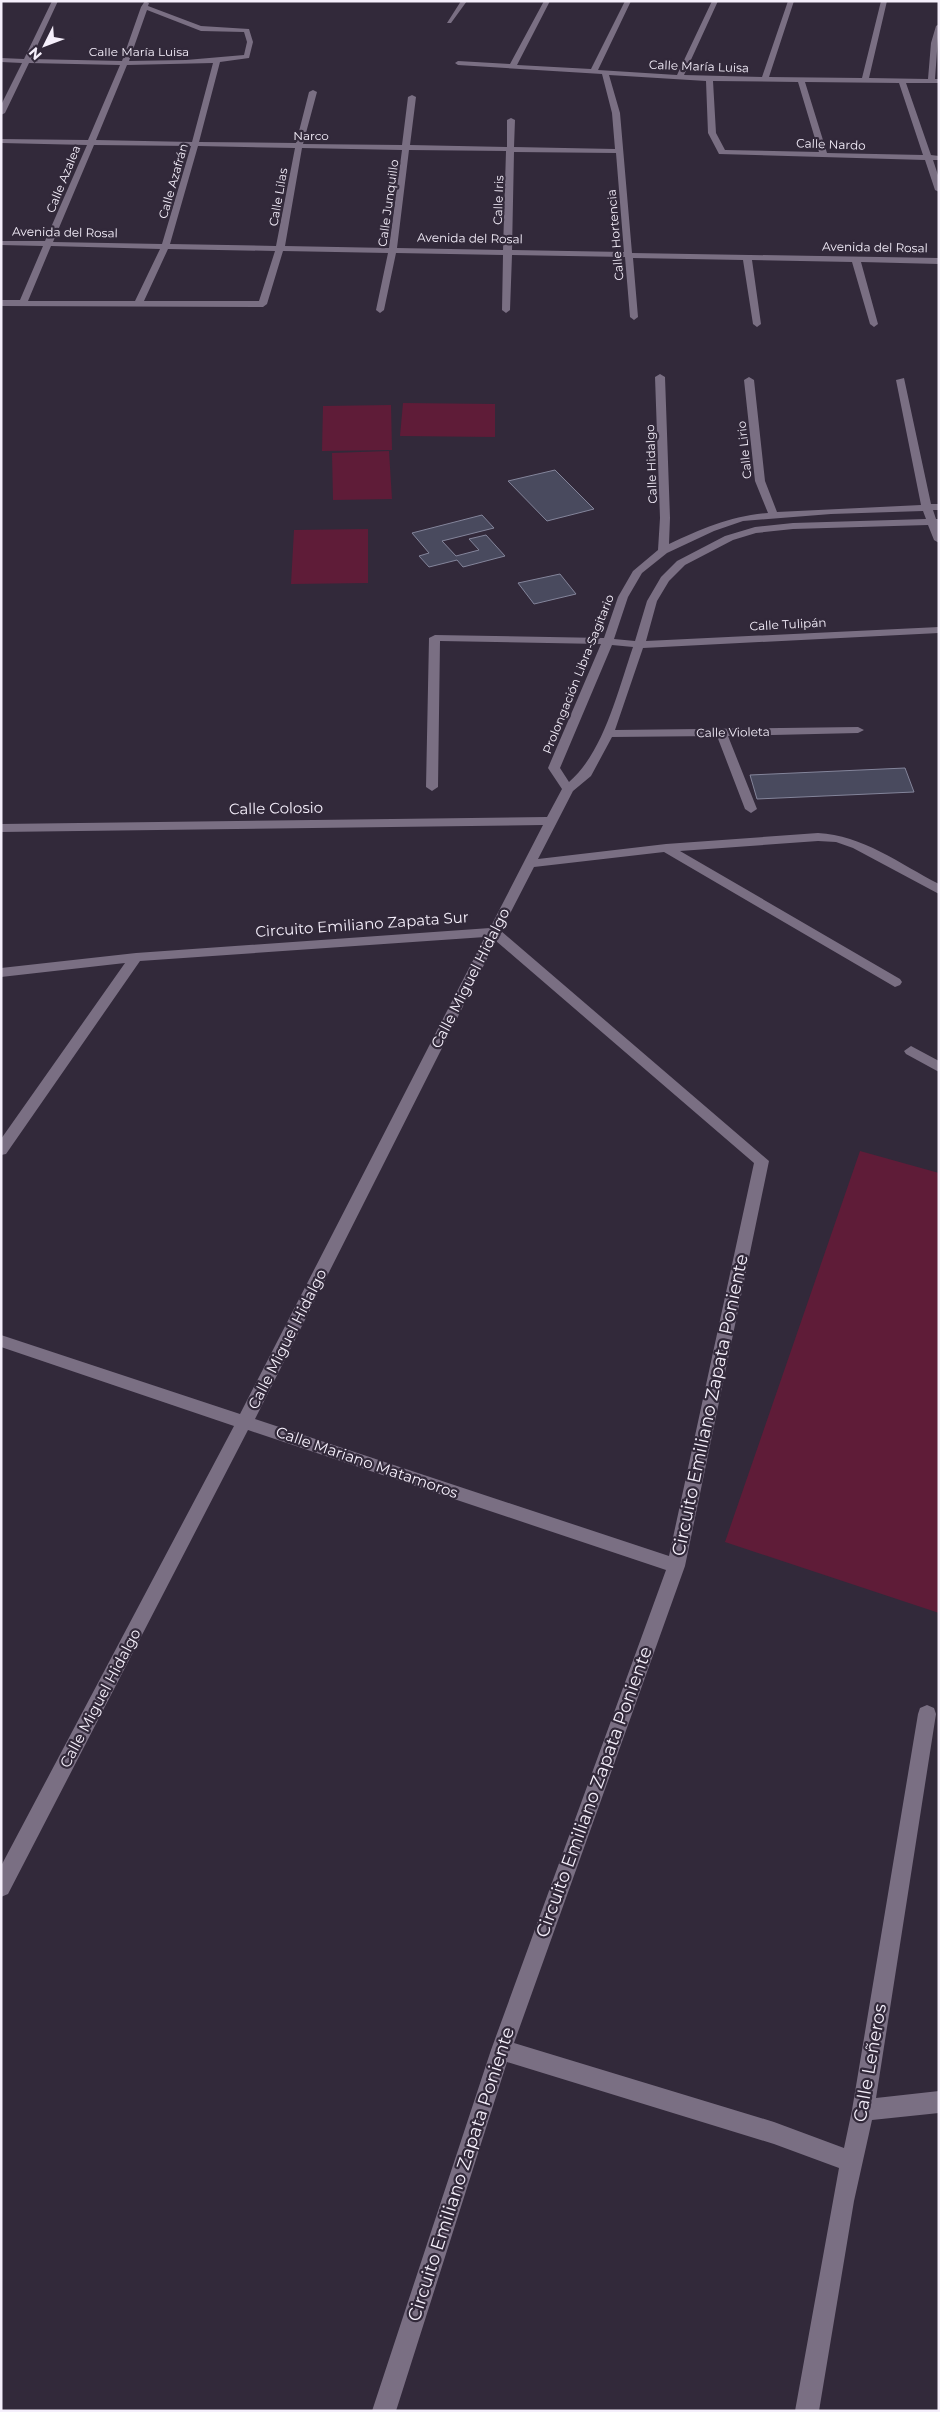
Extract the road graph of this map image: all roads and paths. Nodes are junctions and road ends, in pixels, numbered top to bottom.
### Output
1 (55, 1) edge
2 (464, 1) edge
3 (547, 1) edge
4 (628, 1) edge
5 (715, 1) edge
6 (791, 1) edge
7 (884, 1) edge
8 (144, 3) edge
9 (449, 22) dead end
10 (939, 26) edge
11 (936, 43) edge
12 (1, 60) edge
13 (28, 61) junction
14 (216, 61) junction
15 (125, 63) junction
16 (458, 63) dead end
17 (513, 66) junction
18 (593, 73) junction
19 (605, 73) junction
20 (680, 76) junction
21 (709, 79) junction
22 (765, 79) junction
23 (801, 80) junction
24 (865, 80) junction
25 (902, 81) junction
26 (935, 81) edge
27 (313, 92) dead end
28 (412, 97) dead end
29 (1, 113) edge
30 (511, 120) dead end
31 (1, 141) edge
32 (90, 142) junction
33 (195, 144) junction
34 (299, 146) junction
35 (407, 146) junction
36 (511, 150) junction
37 (620, 151) junction
38 (824, 156) junction
39 (928, 158) junction
40 (939, 158) edge
41 (939, 190) edge
42 (1, 243) edge
43 (49, 244) junction
44 (165, 246) junction
45 (280, 248) junction
46 (393, 250) junction
47 (507, 251) junction
48 (629, 254) junction
49 (747, 257) junction
50 (856, 260) junction
51 (939, 261) edge
52 (1, 303) edge
53 (23, 303) junction
54 (138, 304) junction
55 (380, 310) dead end
56 (506, 310) dead end
57 (634, 318) dead end
58 (757, 324) dead end
59 (874, 324) dead end
60 (660, 376) dead end
61 (749, 380) dead end
62 (901, 380) dead end
63 (939, 507) edge
64 (927, 508) junction
65 (773, 514) junction
66 (935, 522) edge
67 (939, 540) edge
68 (663, 551) junction
69 (939, 630) edge
70 (608, 641) junction
71 (639, 645) junction
72 (858, 730) dead end
73 (721, 732) junction
74 (608, 734) junction
75 (432, 787) dead end
76 (568, 788) junction
77 (751, 809) dead end
78 (551, 821) junction
79 (1, 828) edge
80 (666, 848) junction
81 (528, 864) junction
82 (939, 890) edge
83 (494, 932) junction
84 (136, 956) junction
85 (1, 972) edge
86 (895, 982) dead end
87 (911, 1051) dead end
88 (939, 1067) edge
89 (1, 1150) edge
90 (1, 1340) edge
91 (245, 1421) junction
92 (676, 1566) junction
93 (928, 1714) dead end
94 (1, 1887) edge
95 (501, 2050) junction
96 (939, 2102) edge
97 (863, 2110) junction
98 (852, 2162) junction
99 (384, 2411) edge
100 (807, 2411) edge

1 - 13 street
2 - 9 street
3 - 17 street
4 - 18 street
5 - 20 street
6 - 22 street
7 - 24 street
8 - 14 street
8 - 15 street, Calle Azalea
10 - 11 street
11 - 26 street
12 - 13 street, Calle María Luisa
13 - 15 street, Calle María Luisa
13 - 29 street
14 - 15 street, Calle María Luisa
14 - 33 street, Calle Azafrán
15 - 32 street, Calle Azalea
16 - 17 street, Calle María Luisa
17 - 18 street, Calle María Luisa
18 - 19 street, Calle María Luisa
19 - 20 street, Calle María Luisa
19 - 37 street
20 - 21 street, Calle María Luisa
21 - 22 street, Calle María Luisa
21 - 38 street, Calle Nardo
22 - 23 street, Calle María Luisa
23 - 24 street, Calle María Luisa
23 - 38 street
24 - 25 street, Calle María Luisa
25 - 26 street, Calle María Luisa
25 - 39 street
27 - 34 street, Calle Lilas
28 - 35 street, Calle Junquillo
30 - 36 street, Calle Iris
31 - 32 street, Narco
32 - 33 street, Narco
32 - 43 street, Calle Azalea
33 - 34 street, Narco
33 - 44 street, Calle Azafrán
34 - 35 street, Narco
34 - 45 street, Calle Lilas
35 - 36 street, Narco
35 - 46 street, Calle Junquillo
36 - 37 street, Narco
36 - 47 street, Calle Iris
37 - 48 street, Calle Hortencia
38 - 39 street, Calle Nardo
39 - 40 street, Calle Nardo
39 - 41 street
42 - 43 street, Avenida del Rosal
43 - 44 street, Avenida del Rosal
43 - 53 street, Calle Azalea
44 - 45 street, Avenida del Rosal
44 - 54 street, Calle Azafrán
45 - 46 street, Avenida del Rosal
45 - 54 street, Calle Lilas
46 - 47 street, Avenida del Rosal
46 - 55 street, Calle Junquillo
47 - 48 street, Avenida del Rosal
47 - 56 street, Calle Iris
48 - 49 street, Avenida del Rosal
48 - 57 street, Calle Hortencia
49 - 50 street, Avenida del Rosal
49 - 58 street
50 - 51 street, Avenida del Rosal
50 - 59 street
52 - 53 street
53 - 54 street
60 - 68 street, Calle Hidalgo
61 - 65 street, Calle Lirio
62 - 64 street
63 - 64 street, Prolongación Libra-Sagitario
64 - 65 street, Prolongación Libra-Sagitario
64 - 66 street
65 - 68 street, Prolongación Libra-Sagitario
66 - 67 street
66 - 71 street
68 - 70 street, Prolongación Libra-Sagitario
69 - 71 street, Calle Tulipán
70 - 71 street, Calle Tulipán
70 - 75 street, Calle Tulipán
70 - 76 street, Prolongación Libra-Sagitario
71 - 74 street
72 - 73 street, Calle Violeta
73 - 74 street, Calle Violeta
73 - 77 street
74 - 76 street
76 - 78 street, Calle Miguel Hidalgo
78 - 79 street, Calle Colosio
78 - 81 street, Calle Miguel Hidalgo
80 - 81 street
80 - 82 street
80 - 86 street
81 - 83 street, Calle Miguel Hidalgo
83 - 84 street, Circuito Emiliano Zapata Sur
83 - 91 street, Calle Miguel Hidalgo
83 - 92 street, Circuito Emiliano Zapata Poniente
84 - 85 street, Circuito Emiliano Zapata Sur
84 - 89 street
87 - 88 street
90 - 91 street, Calle Mariano Matamoros
91 - 92 street, Calle Mariano Matamoros
91 - 94 street, Calle Miguel Hidalgo
92 - 95 street, Circuito Emiliano Zapata Poniente
93 - 97 street, Calle Leñeros
95 - 98 street
95 - 99 street, Circuito Emiliano Zapata Poniente
96 - 97 street
97 - 98 street, Calle Leñeros
98 - 100 street, Calle Leñeros

